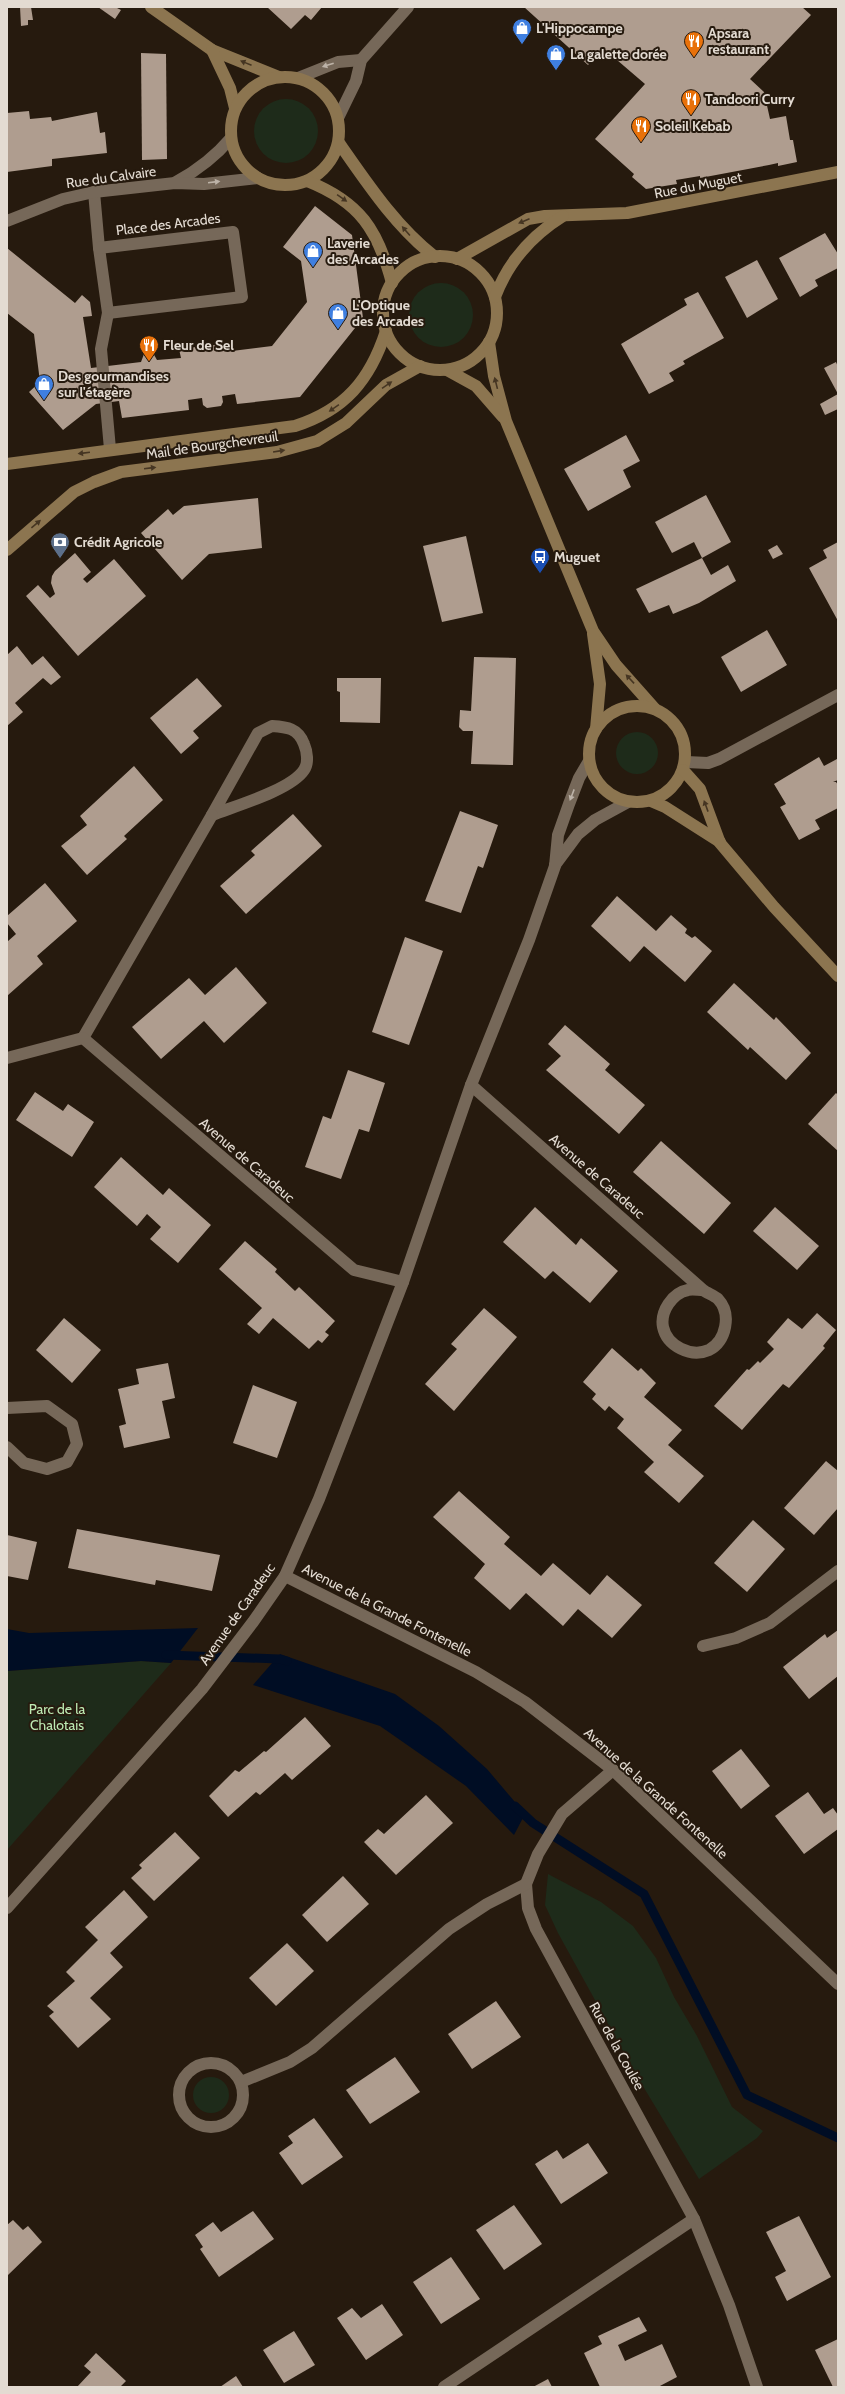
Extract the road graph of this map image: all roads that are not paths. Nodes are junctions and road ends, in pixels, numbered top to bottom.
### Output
1 (151, 7) edge
2 (408, 7) edge
3 (212, 50) junction
4 (361, 60) junction
5 (279, 77) junction
6 (298, 78) junction
7 (235, 108) junction
8 (338, 118) junction
9 (231, 138) junction
10 (339, 143) junction
11 (838, 172) edge
12 (258, 178) junction
13 (307, 181) junction
14 (175, 183) junction
15 (94, 192) junction
16 (562, 216) junction
17 (7, 221) edge
18 (99, 248) junction
19 (435, 257) junction
20 (457, 259) junction
21 (392, 283) junction
22 (495, 297) junction
23 (108, 314) junction
24 (386, 332) junction
25 (489, 342) junction
26 (420, 366) junction
27 (447, 370) junction
28 (506, 421) junction
29 (110, 449) junction
30 (7, 464) edge
31 (7, 550) edge
32 (593, 631) junction
33 (838, 694) edge
34 (655, 709) junction
35 (596, 729) junction
36 (589, 761) junction
37 (684, 766) junction
38 (651, 800) junction
39 (628, 802) junction
40 (212, 815) junction
41 (720, 842) junction
42 (555, 866) junction
43 (838, 976) edge
44 (83, 1038) junction
45 (7, 1058) edge
46 (471, 1085) junction
47 (403, 1282) junction
48 (703, 1290) junction
49 (7, 1408) edge
50 (7, 1447) edge
51 (838, 1571) edge
52 (285, 1576) junction
53 (703, 1646) dead end
54 (613, 1770) junction
55 (526, 1884) junction
56 (7, 1908) edge
57 (838, 1984) edge
58 (241, 2082) junction
59 (694, 2219) junction
60 (444, 2387) edge
61 (758, 2387) edge

1 - 3 main road
2 - 4 street
5 -> 3 main road
3 - 7 main road
4 -> 6 street
4 - 8 street
5 - 6 main road
5 - 7 main road
6 - 8 main road
7 - 9 main road
8 - 10 main road
9 - 12 main road
9 - 14 street, Rue du Calvaire
10 - 13 main road
19 -> 10 main road
11 - 16 main road, Rue du Muguet
12 - 13 main road
14 -> 12 street, Rue du Calvaire
13 -> 21 main road
14 - 15 street, Rue du Calvaire
15 - 17 street, Rue du Calvaire
15 - 18 street
16 -> 20 main road, Rue du Muguet
16 - 22 main road
18 - 23 street
18 - 23 street, Place des Arcades
19 - 20 main road
19 - 21 main road
20 - 22 main road
21 - 24 main road
22 - 25 main road
23 - 29 street
24 - 26 main road
24 -> 29 main road, Mail de Bourgchevreuil
25 - 27 main road
28 -> 25 main road
26 - 27 main road
31 -> 26 main road, Mail de Bourgchevreuil
27 - 28 main road
28 - 32 main road
29 -> 30 main road, Mail de Bourgchevreuil
34 -> 32 main road
32 - 35 main road
33 - 37 street
34 - 35 main road
34 - 37 main road
35 - 36 main road
36 - 39 main road
36 -> 42 street, Avenue de Caradeuc
37 - 38 main road
41 -> 37 main road
38 - 39 main road
38 - 41 main road
39 - 42 street, Avenue de Caradeuc
40 - 40 street
40 - 44 street
41 - 43 main road
42 - 46 street, Avenue de Caradeuc
44 - 45 street
44 - 47 street, Avenue de Caradeuc
46 - 47 street, Avenue de Caradeuc
46 - 48 street, Avenue de Caradeuc
47 - 52 street, Avenue de Caradeuc
48 - 48 street, Avenue de Caradeuc
49 - 50 street
51 - 53 street
52 - 54 street, Avenue de la Grande Fontenelle
52 - 56 street, Avenue de Caradeuc
54 - 55 street, Rue de la Coulée
54 - 57 street, Avenue de la Grande Fontenelle
55 - 58 street
55 - 59 street, Rue de la Coulée
58 - 58 street
59 - 60 street
59 - 61 street, Rue de la Coulée

